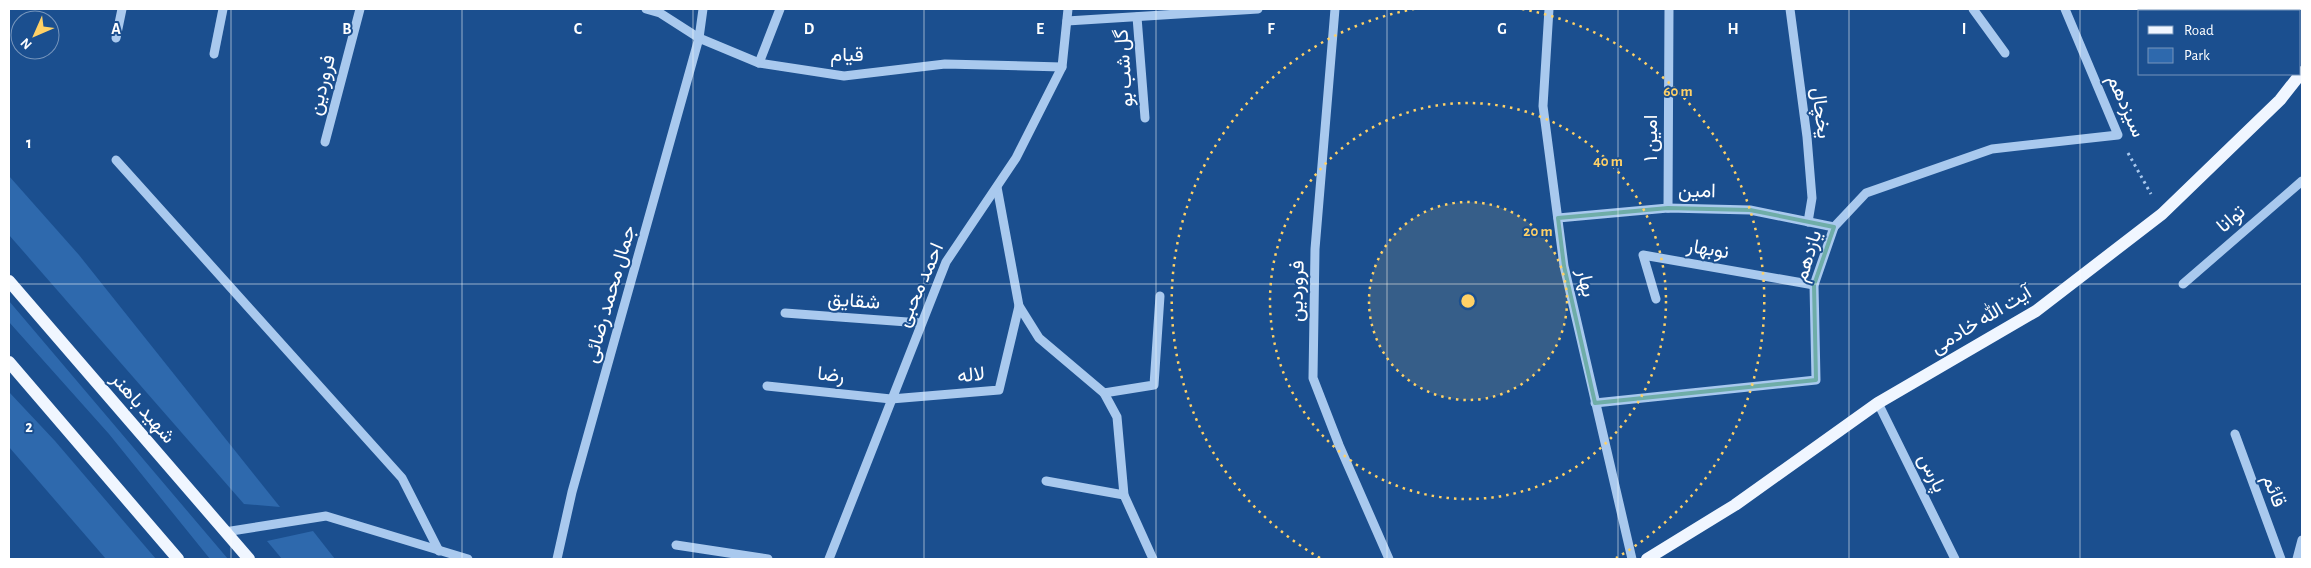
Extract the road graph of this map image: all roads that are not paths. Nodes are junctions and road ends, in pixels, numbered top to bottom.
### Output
1 (122, 9) edge
2 (223, 9) edge
3 (360, 9) edge
4 (646, 9) edge
5 (703, 9) edge
6 (780, 9) edge
7 (1068, 9) edge
8 (1258, 9) edge
9 (1334, 9) edge
10 (1549, 9) edge
11 (1669, 9) edge
12 (1790, 9) edge
13 (1973, 9) edge
14 (2065, 9) edge
15 (1204, 11) edge
16 (1138, 16) junction
17 (1067, 21) junction
18 (116, 38) dead end
19 (700, 38) junction
20 (2005, 53) dead end
21 (214, 54) dead end
22 (759, 64) junction
23 (1062, 67) junction
24 (2300, 75) edge
25 (1145, 118) dead end
26 (2118, 135) joint
27 (326, 142) dead end
28 (116, 160) dead end
29 (2302, 181) edge
30 (997, 187) junction
31 (1668, 208) junction
32 (1558, 218) junction
33 (1808, 222) junction
34 (1834, 227) junction
35 (9, 281) edge
36 (2183, 284) dead end
37 (1814, 285) junction
38 (1160, 296) dead end
39 (1656, 299) dead end
40 (1019, 306) junction
41 (785, 313) dead end
42 (921, 324) junction
43 (9, 362) edge
44 (767, 386) dead end
45 (1104, 393) junction
46 (891, 399) junction
47 (1595, 403) junction
48 (1878, 403) junction
49 (2235, 434) dead end
50 (1046, 480) dead end
51 (1124, 495) junction
52 (225, 532) junction
53 (2302, 540) edge
54 (676, 545) dead end
55 (439, 551) junction
56 (178, 559) edge
57 (249, 559) edge
58 (468, 559) edge
59 (557, 559) edge
60 (768, 559) edge
61 (829, 559) edge
62 (1153, 559) edge
63 (1389, 559) edge
64 (1632, 559) edge
65 (1647, 559) edge
66 (1955, 559) edge
67 (2282, 559) edge
68 (2297, 559) edge

1 - 18 street
2 - 21 street
3 - 27 street, فروردین
4 - 19 street, قیام
5 - 19 street, جمال محمد رضائی
6 - 22 street
7 - 17 street, احمد محبی
8 - 15 street
9 - 63 street, فروردین
10 - 32 street, بهار
11 - 31 street, امین ۱
12 - 33 street, یخچال
13 - 20 street
14 - 26 street, سیزدهم
15 - 16 street
16 - 17 street
16 - 25 street, گل شب بو
17 - 23 street, احمد محبی
19 - 22 street, قیام
19 - 59 street, جمال محمد رضائی
22 - 23 street, قیام
23 - 30 street, احمد محبی
24 - 48 main road, آیت الله خادمی
26 - 34 street, یازدهم
28 - 55 street
29 - 36 street, توانا
30 - 40 street
30 - 42 street, احمد محبی
31 - 32 street, امین
31 - 33 street, امین
32 - 47 street, بهار
33 - 34 street, امین
34 - 37 street, یازدهم
35 - 52 main road, شهید باهنر
37 - 39 street, نوبهار
37 - 47 street, یازدهم
38 - 45 street
40 - 45 street
40 - 46 street, لاله
41 - 42 street, شقایق
42 - 46 street, احمد محبی
43 - 56 main road
44 - 46 street, رضا
45 - 51 street
46 - 61 street, احمد محبی
47 - 64 street, بهار
48 - 65 main road, آیت الله خادمی
48 - 66 street, پارس
49 - 67 street, قائم
50 - 51 street
51 - 62 street
52 - 55 street
52 - 57 main road, شهید باهنر
53 - 68 street
54 - 60 street
55 - 58 street

